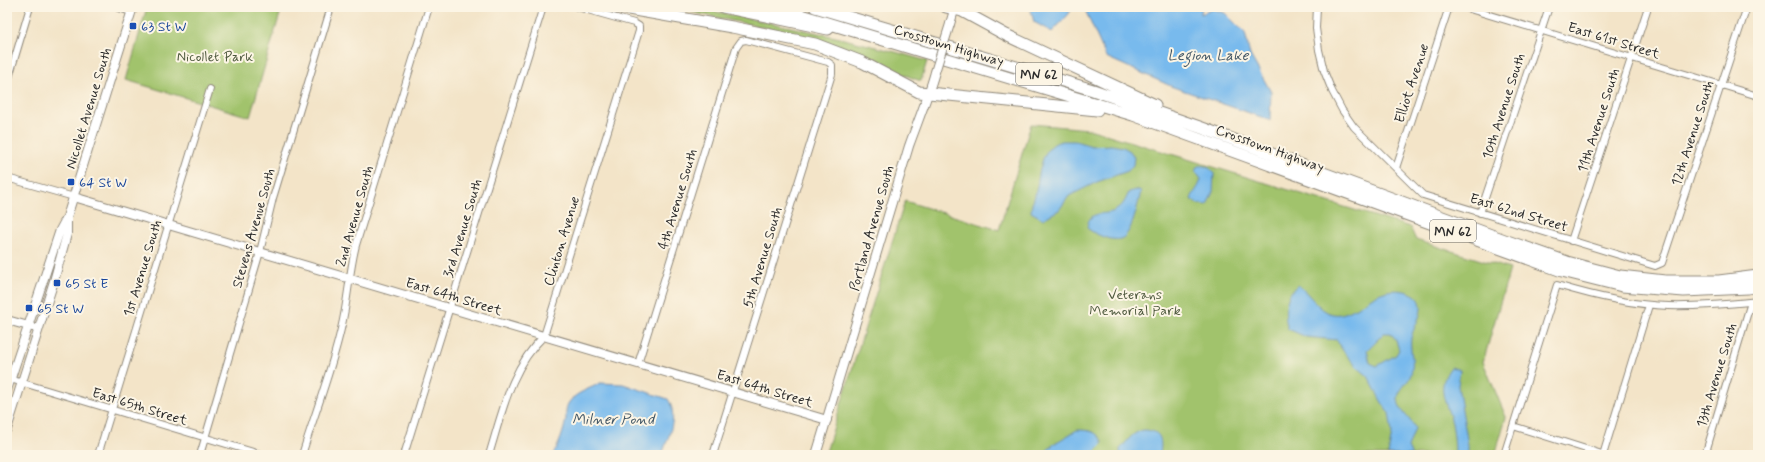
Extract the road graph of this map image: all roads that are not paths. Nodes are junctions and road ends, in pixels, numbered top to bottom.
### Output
1 (30, 7) edge
2 (116, 7) edge
3 (331, 7) edge
4 (429, 7) edge
5 (543, 7) edge
6 (577, 7) edge
7 (617, 7) edge
8 (657, 7) edge
9 (723, 7) edge
10 (774, 7) edge
11 (815, 7) edge
12 (1317, 7) edge
13 (1450, 7) edge
14 (1463, 7) edge
15 (1549, 7) edge
16 (1648, 7) edge
17 (1747, 7) edge
18 (952, 8) edge
19 (132, 9) edge
20 (732, 27) junction
21 (1541, 31) junction
22 (869, 37) junction
23 (1631, 58) junction
24 (832, 65) joint
25 (7, 84) edge
26 (1720, 86) junction
27 (210, 89) dead end
28 (929, 92) junction
29 (1758, 96) edge
30 (1134, 115) junction
31 (1202, 128) junction
32 (1396, 168) junction
33 (7, 178) edge
34 (74, 197) junction
35 (1480, 213) junction
36 (67, 217) junction
37 (168, 225) junction
38 (1571, 240) junction
39 (260, 252) junction
40 (1660, 265) joint
41 (1758, 276) edge
42 (349, 278) junction
43 (1758, 286) edge
44 (1758, 301) edge
45 (1751, 302) junction
46 (1649, 305) junction
47 (450, 308) junction
48 (7, 320) edge
49 (28, 326) junction
50 (38, 329) junction
51 (544, 336) junction
52 (638, 364) junction
53 (10, 379) junction
54 (22, 383) junction
55 (7, 390) edge
56 (732, 392) junction
57 (112, 410) junction
58 (827, 420) junction
59 (1513, 426) junction
60 (7, 429) edge
61 (205, 438) junction
62 (98, 455) edge
63 (200, 455) edge
64 (263, 455) edge
65 (302, 455) edge
66 (404, 455) edge
67 (489, 455) edge
68 (712, 455) edge
69 (816, 455) edge
70 (1504, 455) edge
71 (1604, 455) edge
72 (1705, 455) edge

1 - 25 street
2 - 19 street
3 - 39 street, Stevens Avenue South
4 - 42 street, 2nd Avenue South
5 - 47 street, 3rd Avenue South
6 - 51 street, Clinton Avenue
7 - 20 highway
8 - 20 highway
9 - 22 highway
10 - 22 highway, Crosstown Highway / MN 62
11 - 31 highway, Crosstown Highway / MN 62
12 - 32 street, East 62nd Street
13 - 32 street, Elliot Avenue
14 - 21 street, East 61st Street
15 - 21 street, 10th Avenue South
16 - 23 street, 11th Avenue South
17 - 26 street, 12th Avenue South
18 - 28 main road, Portland Avenue South, bridge
18 - 31 highway
19 - 34 main road, Nicollet Avenue South
20 - 28 highway
21 - 23 street, East 61st Street
21 - 35 street, 10th Avenue South
22 - 30 highway, Crosstown Highway / MN 62
23 - 26 street, East 61st Street
23 - 38 street, 11th Avenue South
24 - 52 street, 4th Avenue South
24 - 56 street, 5th Avenue South
26 - 29 street, East 61st Street
26 - 40 street, 12th Avenue South
27 - 37 street, 1st Avenue South
28 - 30 highway
28 - 58 main road, Portland Avenue South
30 - 43 highway, Crosstown Highway / MN 62
31 - 41 highway, Crosstown Highway / MN 62
32 - 35 street, East 62nd Street
33 - 34 street
34 - 36 main road, Nicollet Avenue South
34 - 37 main road, East 64th Street
35 - 38 street, East 62nd Street
36 - 49 main road, Nicollet Avenue South
36 - 50 main road, Nicollet Avenue South
37 - 39 main road, East 64th Street
37 - 57 street, 1st Avenue South
38 - 40 street, East 62nd Street
39 - 42 main road, East 64th Street
39 - 61 street, Stevens Avenue South
42 - 47 main road, East 64th Street
42 - 65 street, 2nd Avenue South
44 - 45 street
45 - 46 street
45 - 72 street, 13th Avenue South
46 - 59 street
46 - 71 street
47 - 51 main road, East 64th Street
47 - 66 street, 3rd Avenue South
48 - 49 main road
49 - 50 main road
49 - 53 main road, Nicollet Avenue South
50 - 54 main road, Nicollet Avenue South
51 - 52 main road, East 64th Street
51 - 67 street, Clinton Avenue
52 - 56 main road, East 64th Street
53 - 54 street, East 65th Street
53 - 55 main road, Nicollet Avenue South
54 - 57 street, East 65th Street
54 - 60 main road, Nicollet Avenue South
56 - 58 main road, East 64th Street
56 - 68 street, 5th Avenue South
57 - 61 street, East 65th Street
57 - 62 street, 1st Avenue South
58 - 69 main road, Portland Avenue South
59 - 70 street
59 - 71 street
61 - 63 street, Stevens Avenue South
61 - 64 street, East 65th Street

